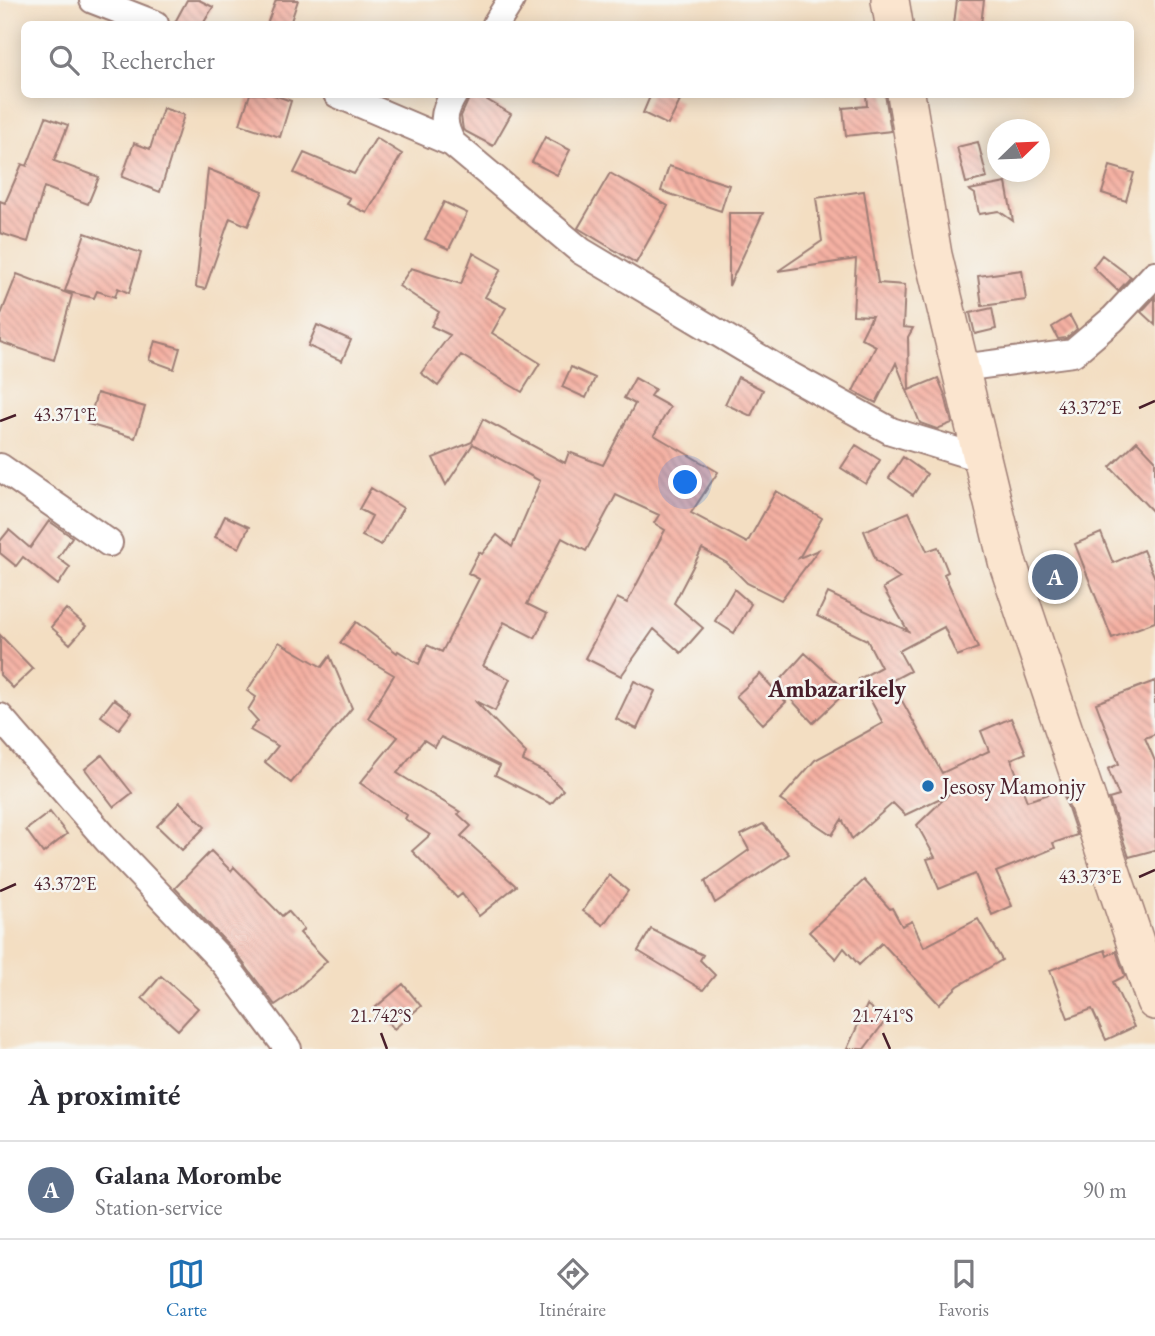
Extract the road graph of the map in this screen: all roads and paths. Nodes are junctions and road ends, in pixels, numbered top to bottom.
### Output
1 (93, 0) edge
2 (511, 0) edge
3 (890, 0) edge
4 (147, 21) edge
5 (498, 21) edge
6 (894, 21) edge
7 (346, 98) edge
8 (452, 98) edge
9 (907, 98) edge
10 (452, 143) junction
11 (1155, 274) edge
12 (961, 368) junction
13 (983, 459) junction
14 (0, 467) edge
15 (109, 543) dead end
16 (0, 717) edge
17 (1155, 1001) edge
18 (288, 1049) edge

1 - 4 street
2 - 5 street
3 - 6 street
7 - 10 street
8 - 10 street
9 - 12 street
10 - 13 street
11 - 12 street
12 - 13 street
13 - 17 street
14 - 15 street
16 - 18 street

